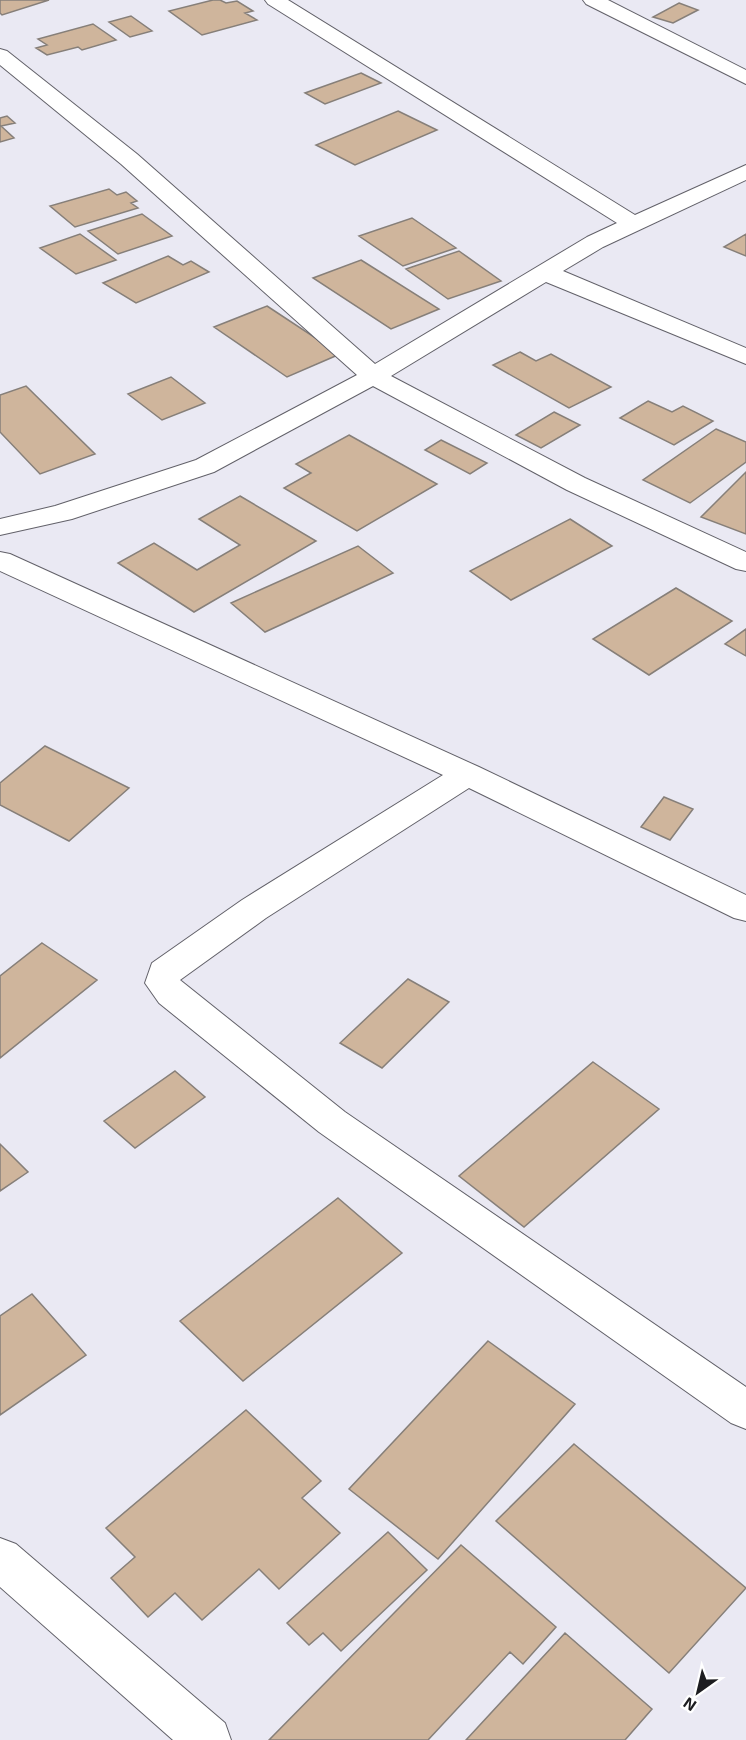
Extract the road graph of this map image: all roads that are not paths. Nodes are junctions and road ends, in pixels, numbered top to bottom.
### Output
1 (275, 0) edge
2 (593, 0) edge
3 (0, 55) edge
4 (746, 78) edge
5 (746, 172) edge
6 (633, 224) junction
7 (546, 273) junction
8 (746, 357) edge
9 (373, 376) junction
10 (0, 527) edge
11 (0, 560) edge
12 (746, 563) edge
13 (468, 774) junction
14 (746, 909) edge
15 (746, 1410) edge
16 (0, 1559) edge
17 (208, 1740) edge

1 - 6 street
2 - 4 street
3 - 9 street
5 - 6 street
6 - 7 street
7 - 8 street
7 - 9 street
9 - 10 street
9 - 12 street
11 - 13 street
13 - 14 street
13 - 15 street
16 - 17 street

